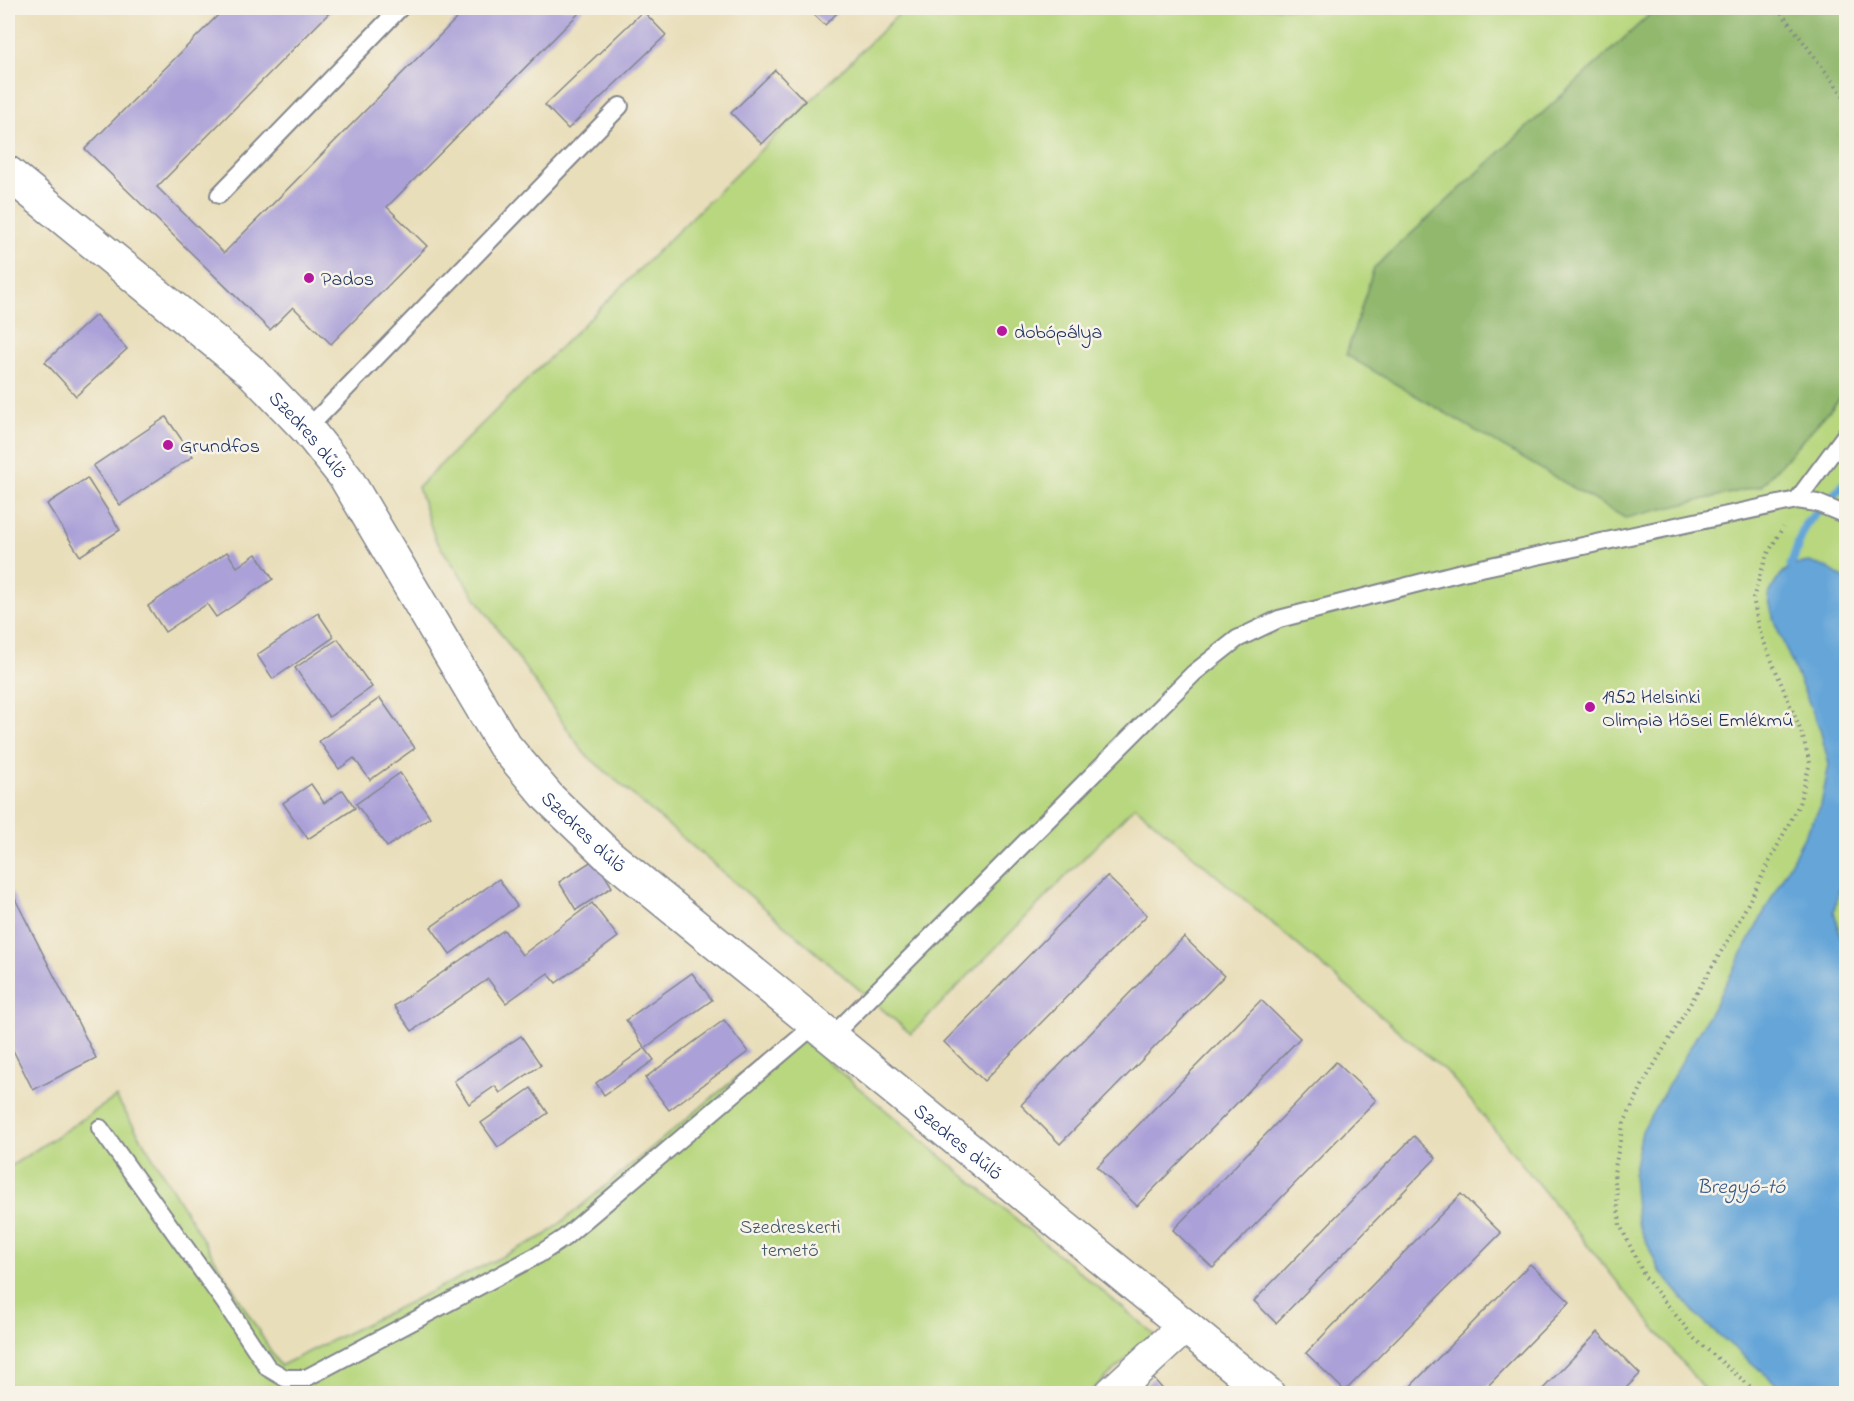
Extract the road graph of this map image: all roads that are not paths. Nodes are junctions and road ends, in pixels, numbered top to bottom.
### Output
1 (400, 8) edge
2 (620, 106) dead end
3 (8, 173) edge
4 (219, 195) dead end
5 (307, 429) junction
6 (1846, 434) edge
7 (1797, 500) junction
8 (1832, 509) edge
9 (823, 1030) junction
10 (100, 1128) dead end
11 (1185, 1326) junction
12 (1111, 1394) edge
13 (1268, 1394) edge

1 - 4 lane
2 - 5 lane
3 - 5 street, Szedres dűlő
5 - 9 street, Szedres dűlő
6 - 7 lane
7 - 8 lane
7 - 9 lane
9 - 10 lane
9 - 11 street, Szedres dűlő
11 - 12 street
11 - 13 street, Szedres dűlő

